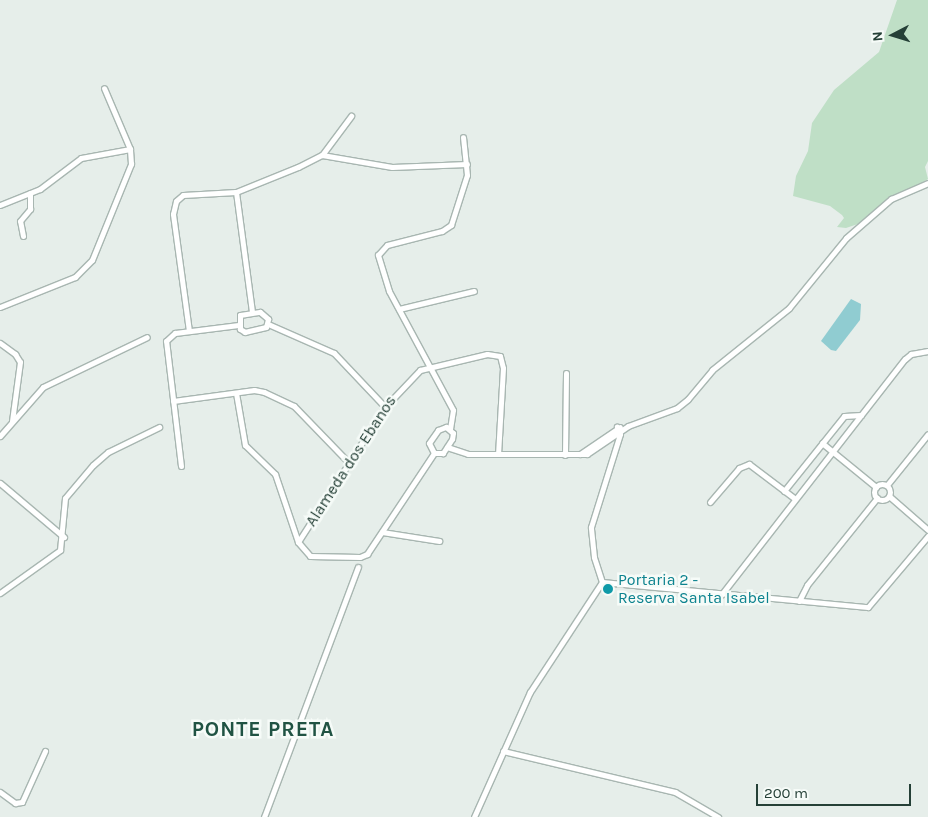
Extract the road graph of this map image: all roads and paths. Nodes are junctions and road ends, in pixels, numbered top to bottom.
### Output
1 (104, 88) dead end
2 (351, 116) dead end
3 (463, 136) dead end
4 (130, 149) junction
5 (322, 155) junction
6 (467, 164) junction
7 (928, 183) edge
8 (236, 192) junction
9 (30, 193) junction
10 (0, 205) edge
11 (23, 236) dead end
12 (474, 291) dead end
13 (0, 307) edge
14 (399, 309) junction
15 (252, 312) junction
16 (268, 324) junction
17 (238, 325) junction
18 (189, 331) junction
19 (147, 337) dead end
20 (0, 343) edge
21 (928, 351) edge
22 (430, 367) junction
23 (566, 373) dead end
24 (236, 393) junction
25 (173, 401) junction
26 (12, 406) junction
27 (385, 406) junction
28 (23, 409) junction
29 (860, 415) junction
30 (12, 422) junction
31 (628, 426) junction
32 (159, 427) dead end
33 (617, 427) junction
34 (450, 429) junction
35 (620, 434) junction
36 (928, 434) edge
37 (0, 436) edge
38 (822, 443) junction
39 (447, 447) junction
40 (833, 452) junction
41 (434, 453) junction
42 (498, 454) junction
43 (580, 454) junction
44 (565, 455) junction
45 (349, 462) junction
46 (181, 466) dead end
47 (0, 483) edge
48 (887, 485) junction
49 (876, 487) junction
50 (784, 491) junction
51 (889, 496) junction
52 (794, 498) junction
53 (878, 498) junction
54 (710, 502) dead end
55 (928, 530) edge
56 (382, 532) junction
57 (64, 536) junction
58 (928, 536) edge
59 (439, 541) dead end
60 (298, 542) junction
61 (358, 567) dead end
62 (602, 582) junction
63 (0, 593) edge
64 (721, 595) junction
65 (799, 601) junction
66 (45, 751) dead end
67 (503, 751) junction
68 (0, 792) edge
69 (264, 817) edge
70 (474, 817) edge
71 (718, 817) edge

1 - 4 street
2 - 5 street
3 - 6 street
4 - 9 street
4 - 13 street
5 - 6 street
5 - 8 street
6 - 14 street
7 - 31 street
8 - 15 street
8 - 18 street
9 - 10 street
9 - 11 street
12 - 14 street
14 - 22 street
15 - 16 street
15 - 17 street
16 - 17 street
16 - 27 street
17 - 18 street
18 - 25 street
19 - 28 street
20 - 26 street
21 - 29 street
22 - 27 street, Alameda dos Ebanos
22 - 34 street
22 - 42 street, Alameda dos Ebanos
23 - 44 street
24 - 25 street
24 - 45 street
24 - 60 street
25 - 46 street
26 - 28 street
26 - 30 street
27 - 45 street, Alameda dos Ebanos
28 - 30 street
29 - 38 street
29 - 40 street
30 - 37 street
31 - 33 street
31 - 35 street
32 - 57 street
33 - 35 street
33 - 43 street
34 - 39 street
34 - 41 street
35 - 43 street
35 - 62 street
36 - 48 street
38 - 40 street
38 - 50 street
39 - 41 street
39 - 42 street
40 - 49 street
40 - 52 street
41 - 56 street
42 - 44 street
43 - 44 street
45 - 60 street, Alameda dos Ebanos
47 - 57 street
48 - 49 street
48 - 51 street
49 - 53 street
50 - 52 street
50 - 54 street
51 - 53 street
51 - 55 street
52 - 64 street
53 - 65 street
56 - 59 street
56 - 60 street
57 - 63 street
58 - 65 street
61 - 69 street
62 - 64 street
62 - 67 street
64 - 65 street
66 - 68 street
67 - 70 street
67 - 71 street

